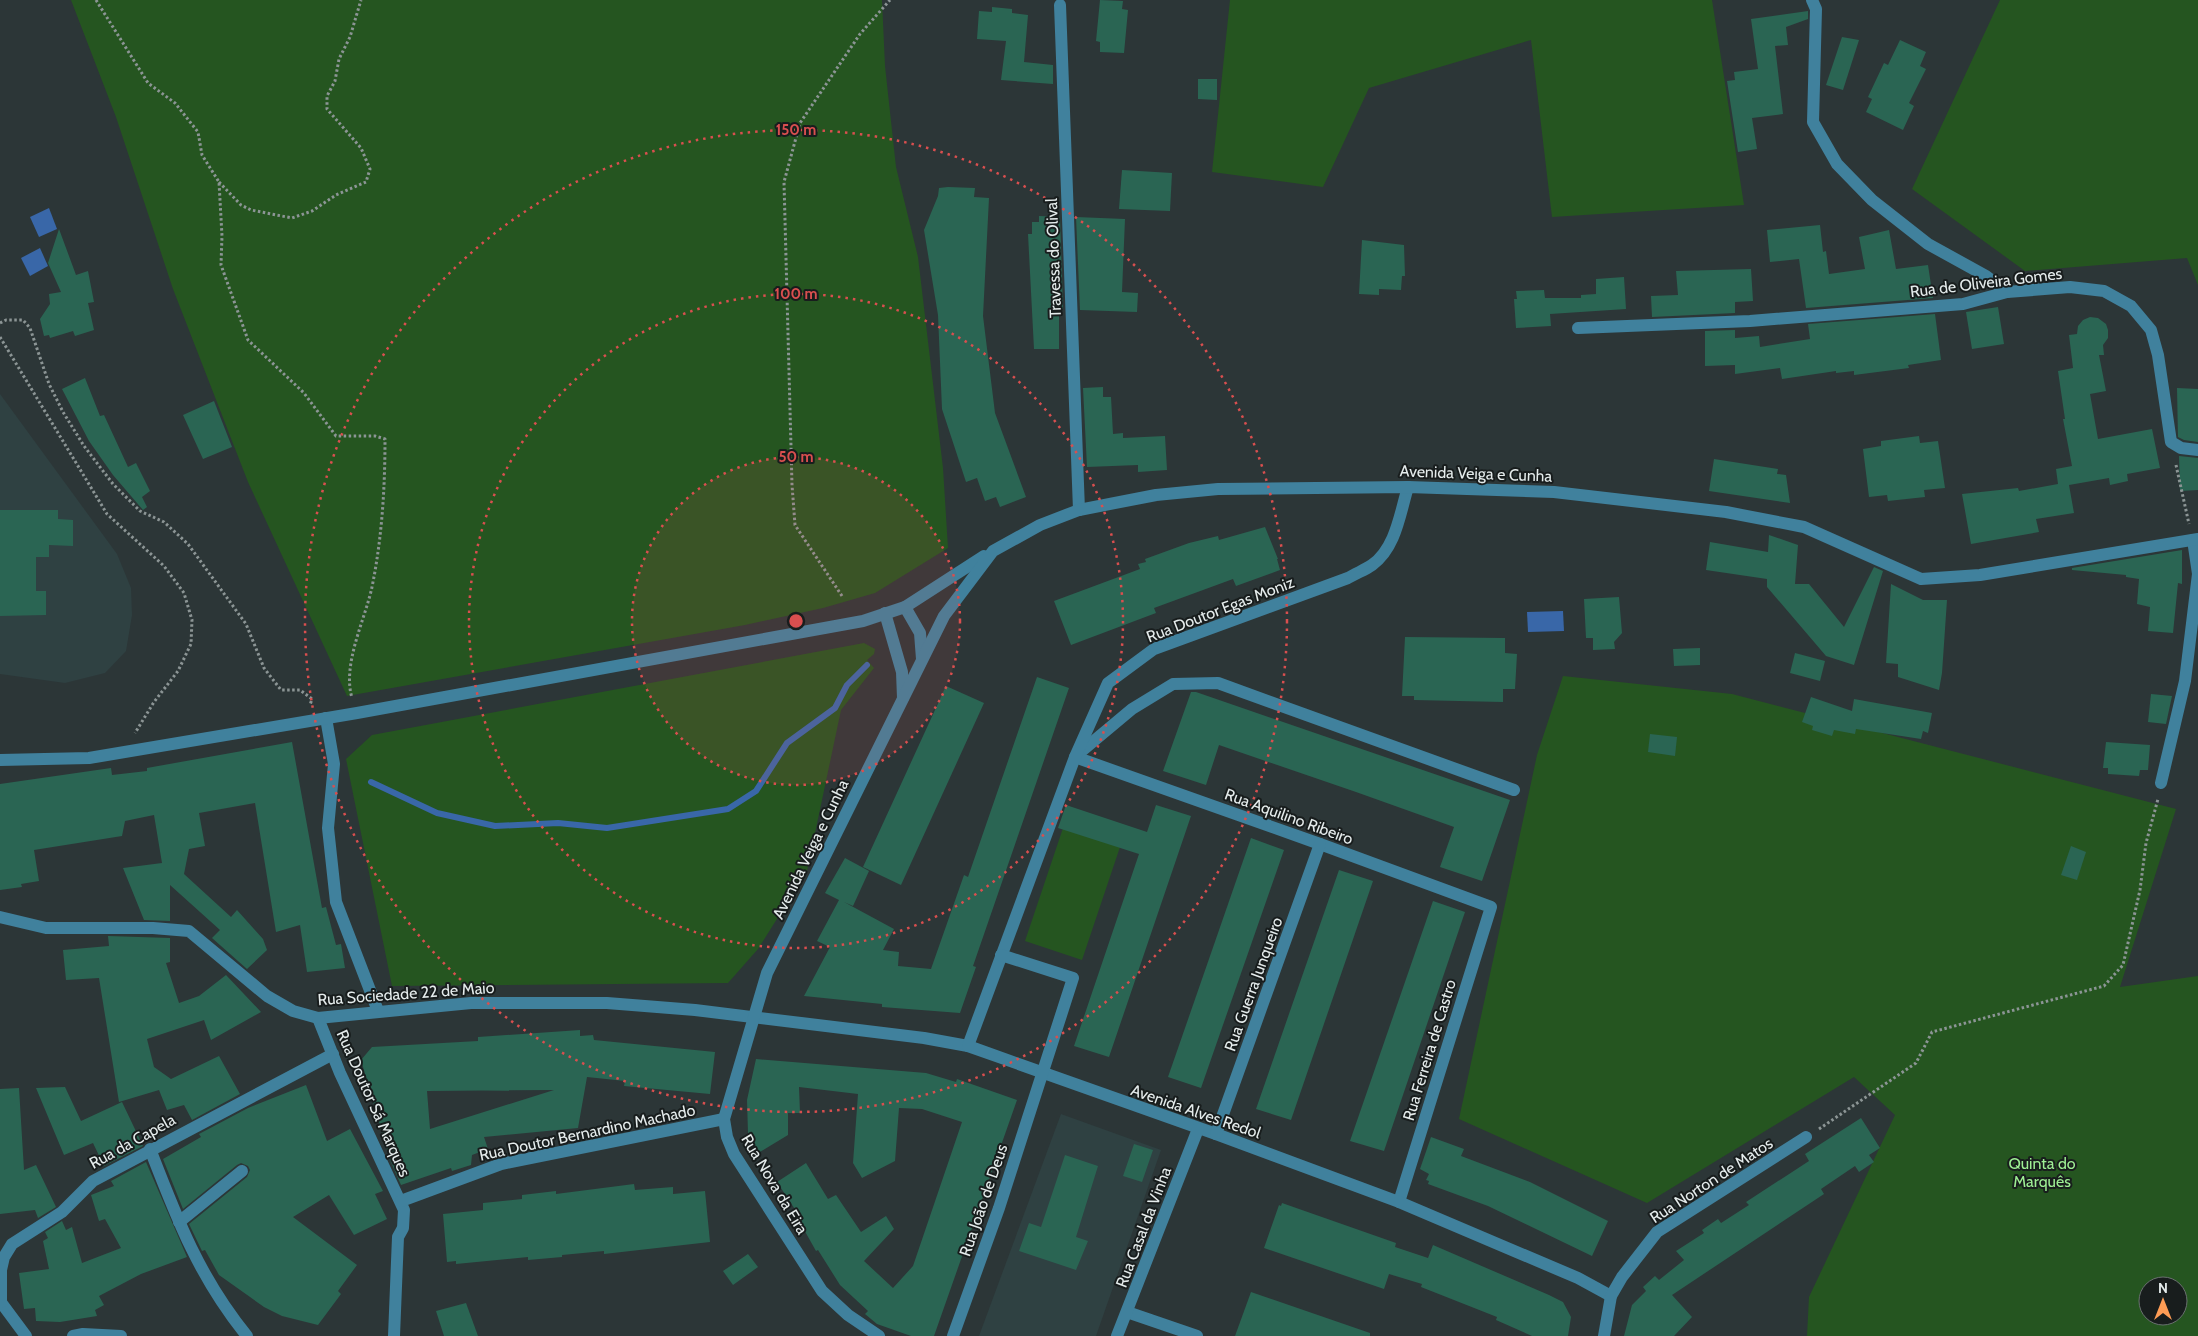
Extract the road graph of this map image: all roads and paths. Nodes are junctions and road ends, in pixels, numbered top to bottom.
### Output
1 (96, 0) edge
2 (361, 0) edge
3 (890, 0) edge
4 (1812, 0) edge
5 (1060, 5) dead end
6 (219, 182) junction
7 (2007, 292) junction
8 (0, 323) edge
9 (1578, 328) dead end
10 (0, 337) edge
11 (2171, 442) junction
12 (2198, 450) edge
13 (1408, 487) junction
14 (1079, 510) junction
15 (2196, 540) edge
16 (993, 551) junction
17 (2198, 574) edge
18 (842, 596) dead end
19 (905, 607) junction
20 (885, 613) junction
21 (922, 661) junction
22 (904, 698) junction
23 (357, 713) junction
24 (326, 718) junction
25 (304, 722) junction
26 (132, 751) junction
27 (1075, 757) junction
28 (0, 760) edge
29 (2162, 783) joint
30 (1514, 790) dead end
31 (1320, 844) junction
32 (1490, 908) joint
33 (0, 917) edge
34 (1002, 955) junction
35 (378, 1011) junction
36 (318, 1018) junction
37 (752, 1018) junction
38 (968, 1046) junction
39 (332, 1054) junction
40 (1043, 1074) junction
41 (724, 1119) junction
42 (1198, 1129) junction
43 (1216, 1134) junction
44 (1806, 1137) joint
45 (150, 1149) junction
46 (242, 1171) dead end
47 (401, 1201) junction
48 (1399, 1202) junction
49 (178, 1222) junction
50 (1611, 1296) junction
51 (0, 1302) edge
52 (1127, 1312) junction
53 (26, 1336) edge
54 (73, 1336) edge
55 (121, 1336) edge
56 (247, 1336) edge
57 (394, 1336) edge
58 (879, 1336) edge
59 (953, 1336) edge
60 (1117, 1336) edge
61 (1196, 1336) edge
62 (1604, 1336) edge

1 - 6 path
2 - 6 path
3 - 18 path
4 - 7 street
5 - 14 street, Travessa do Olival
6 - 23 path
7 - 9 street, Rua de Oliveira Gomes
7 - 11 street, Rua de Oliveira Gomes
8 - 25 path
10 - 26 path
11 - 12 street
11 - 15 path
13 - 14 street, Avenida Veiga e Cunha
13 - 15 street, Avenida Veiga e Cunha
13 - 27 street, Rua Doutor Egas Moniz
14 - 16 street, Avenida Veiga e Cunha
15 - 17 street
16 - 19 street
16 - 21 street, Avenida Veiga e Cunha
17 - 29 street
19 - 20 street
19 - 21 street
20 - 22 street
20 - 23 street
21 - 22 street, Avenida Veiga e Cunha
22 - 37 street, Avenida Veiga e Cunha
23 - 24 street
24 - 25 street
24 - 35 street
25 - 26 street
26 - 28 street
27 - 30 street
27 - 31 street, Rua Aquilino Ribeiro
27 - 34 street, Rua Doutor Egas Moniz
29 - 44 path
31 - 32 street, Rua Aquilino Ribeiro
31 - 43 street, Rua Guerra Junqueiro
32 - 48 street, Rua Ferreira de Castro
33 - 36 street, Rua Sociedade 22 de Maio
34 - 38 street, Rua Doutor Egas Moniz
34 - 40 street
35 - 36 street, Rua Sociedade 22 de Maio
35 - 37 street, Rua Sociedade 22 de Maio
36 - 39 street, Rua Doutor Sá Marques
37 - 38 street, Avenida Alves Redol
37 - 41 street, Rua Nova da Eira
38 - 40 street, Avenida Alves Redol
39 - 45 street, Rua da Capela
39 - 47 street, Rua Doutor Sá Marques
40 - 42 street, Avenida Alves Redol
40 - 59 street, Rua João de Deus
41 - 47 street, Rua Doutor Bernardino Machado
41 - 58 street, Rua Nova da Eira
42 - 43 street, Avenida Alves Redol
42 - 52 street, Rua Casal da Vinha
43 - 48 street, Avenida Alves Redol
44 - 50 street, Rua Norton de Matos
45 - 49 street
45 - 51 street, Rua da Capela
46 - 49 street
47 - 57 street
48 - 50 street, Avenida Alves Redol
49 - 56 street
50 - 62 street, Rua Norton de Matos
51 - 53 street
52 - 60 street, Rua Casal da Vinha
52 - 61 street
54 - 55 street

